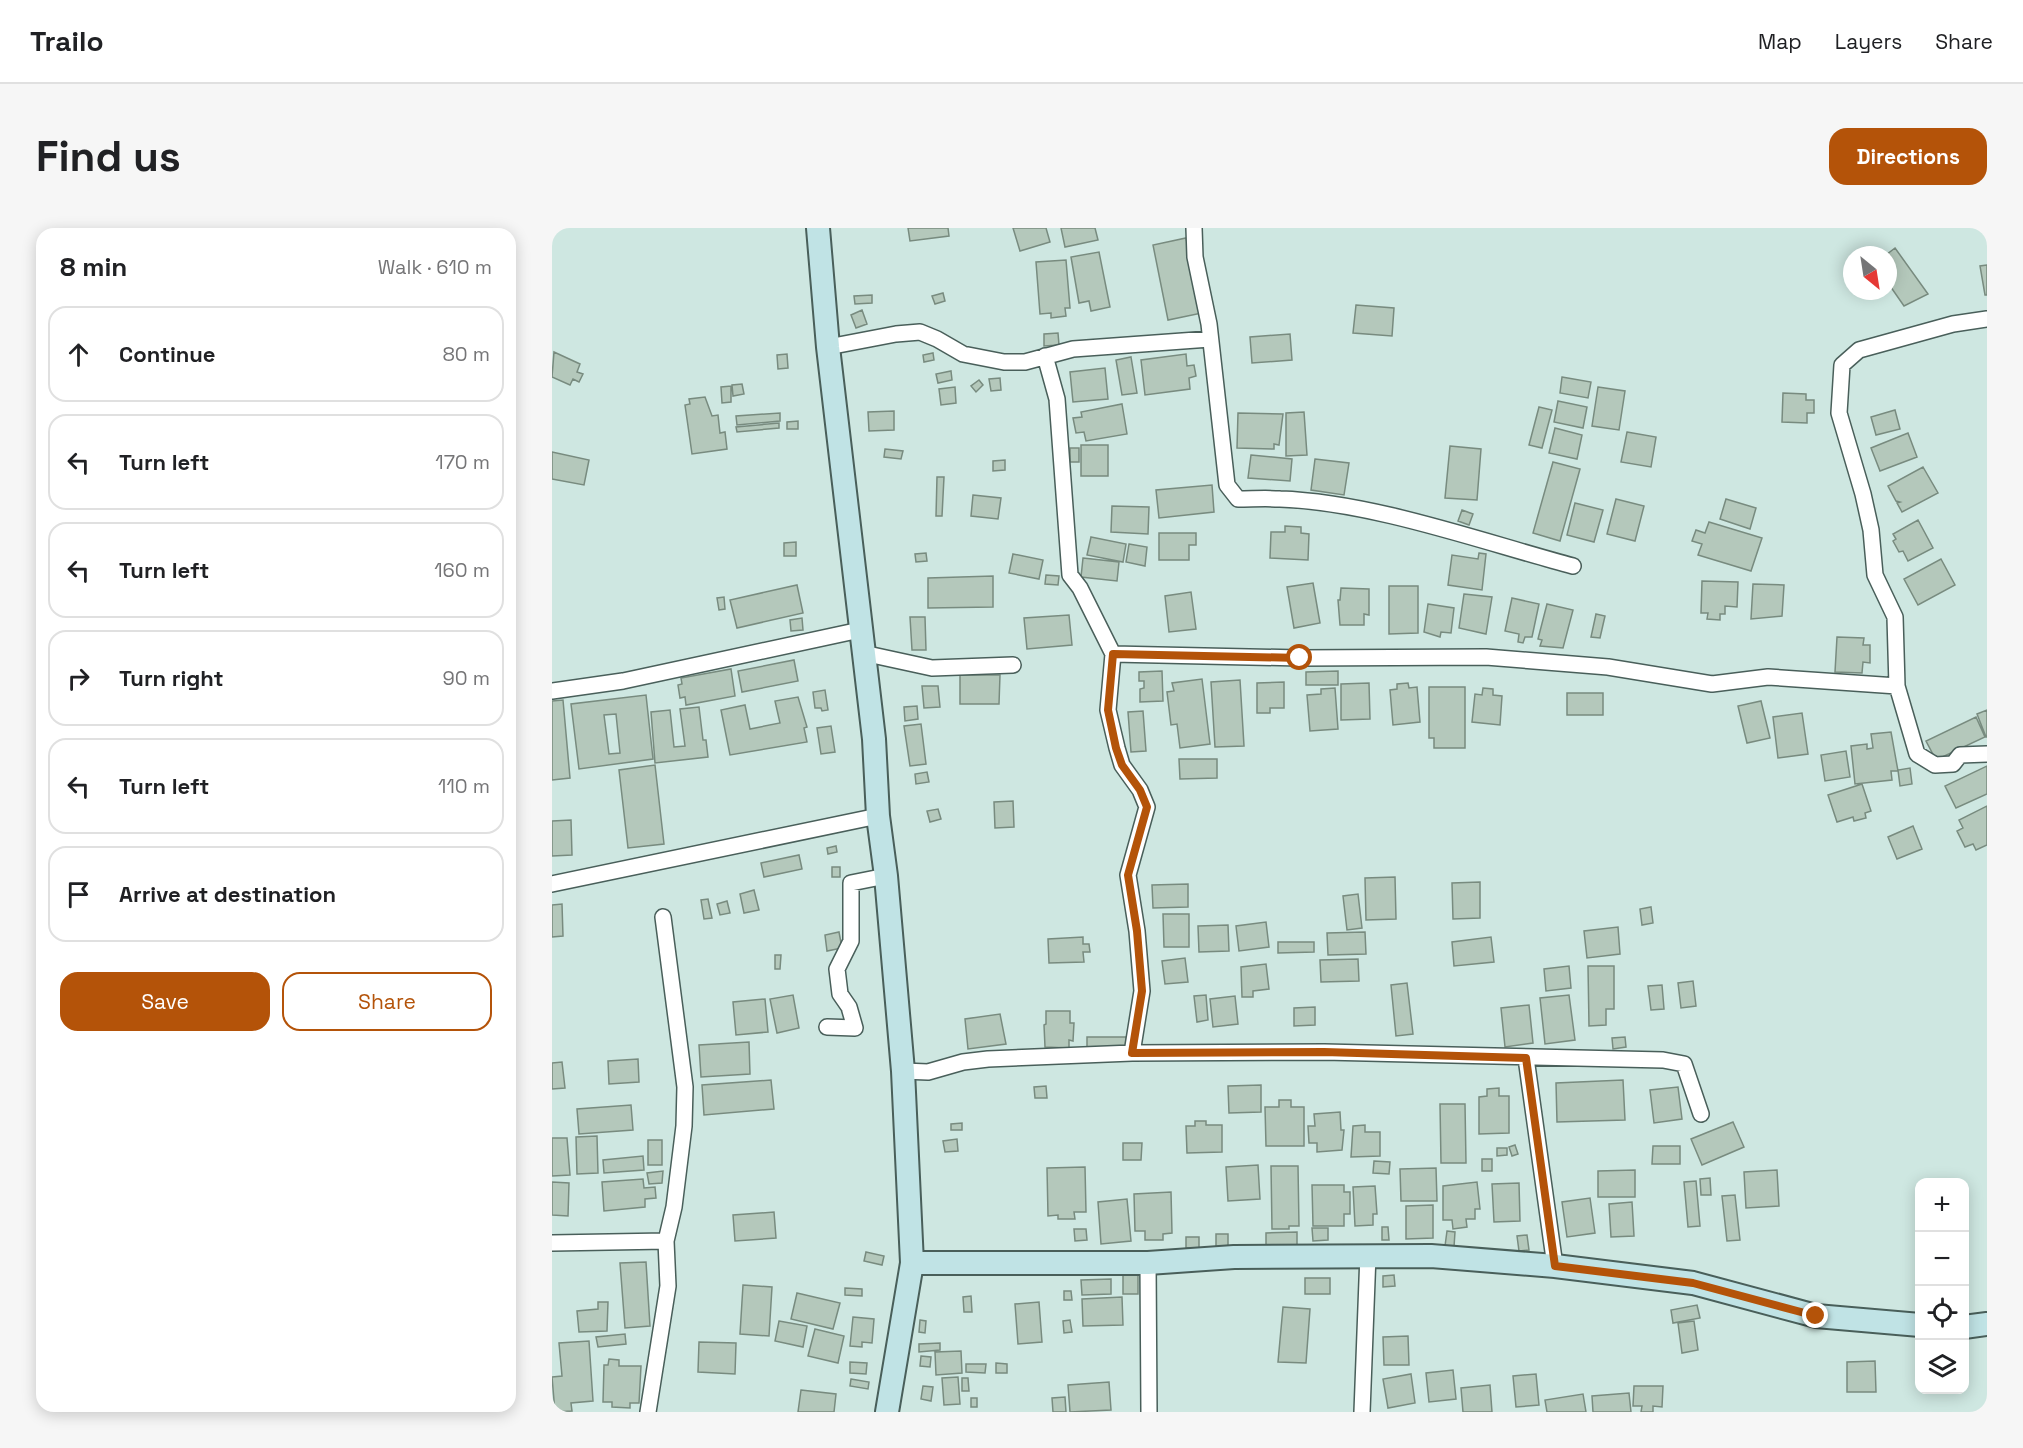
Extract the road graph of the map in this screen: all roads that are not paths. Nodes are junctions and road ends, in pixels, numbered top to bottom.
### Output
1 (818, 228) edge
2 (1194, 228) edge
3 (1987, 319) edge
4 (1210, 339) junction
5 (828, 347) junction
6 (1045, 356) junction
7 (1573, 566) dead end
8 (860, 630) junction
9 (863, 653) junction
10 (1113, 654) junction
11 (1013, 665) dead end
12 (1897, 686) junction
13 (552, 691) edge
14 (1987, 754) edge
15 (878, 816) junction
16 (886, 876) junction
17 (552, 884) edge
18 (663, 917) dead end
19 (827, 1027) dead end
20 (1132, 1053) junction
21 (1526, 1058) junction
22 (903, 1071) junction
23 (1701, 1114) dead end
24 (666, 1241) junction
25 (552, 1243) edge
26 (1368, 1254) junction
27 (912, 1263) junction
28 (1148, 1263) junction
29 (1555, 1266) junction
30 (1987, 1324) edge
31 (1915, 1325) edge
32 (1969, 1326) edge
33 (648, 1412) edge
34 (887, 1412) edge
35 (1149, 1412) edge
36 (1362, 1412) edge

1 - 5 main road
2 - 4 street
3 - 12 street
4 - 6 street
4 - 7 street
5 - 6 street
5 - 8 main road
6 - 10 street
8 - 9 main road
8 - 13 street
9 - 11 street
9 - 15 main road
10 - 12 street
10 - 20 street
12 - 14 street
15 - 16 main road
15 - 17 street
16 - 19 street
16 - 22 main road
18 - 24 street
20 - 21 street
20 - 22 street
21 - 23 street
21 - 29 street
22 - 27 main road
24 - 25 street
24 - 33 street
26 - 28 main road
26 - 29 main road
26 - 36 street
27 - 28 main road
27 - 34 main road
28 - 35 street
29 - 31 main road
30 - 32 main road

